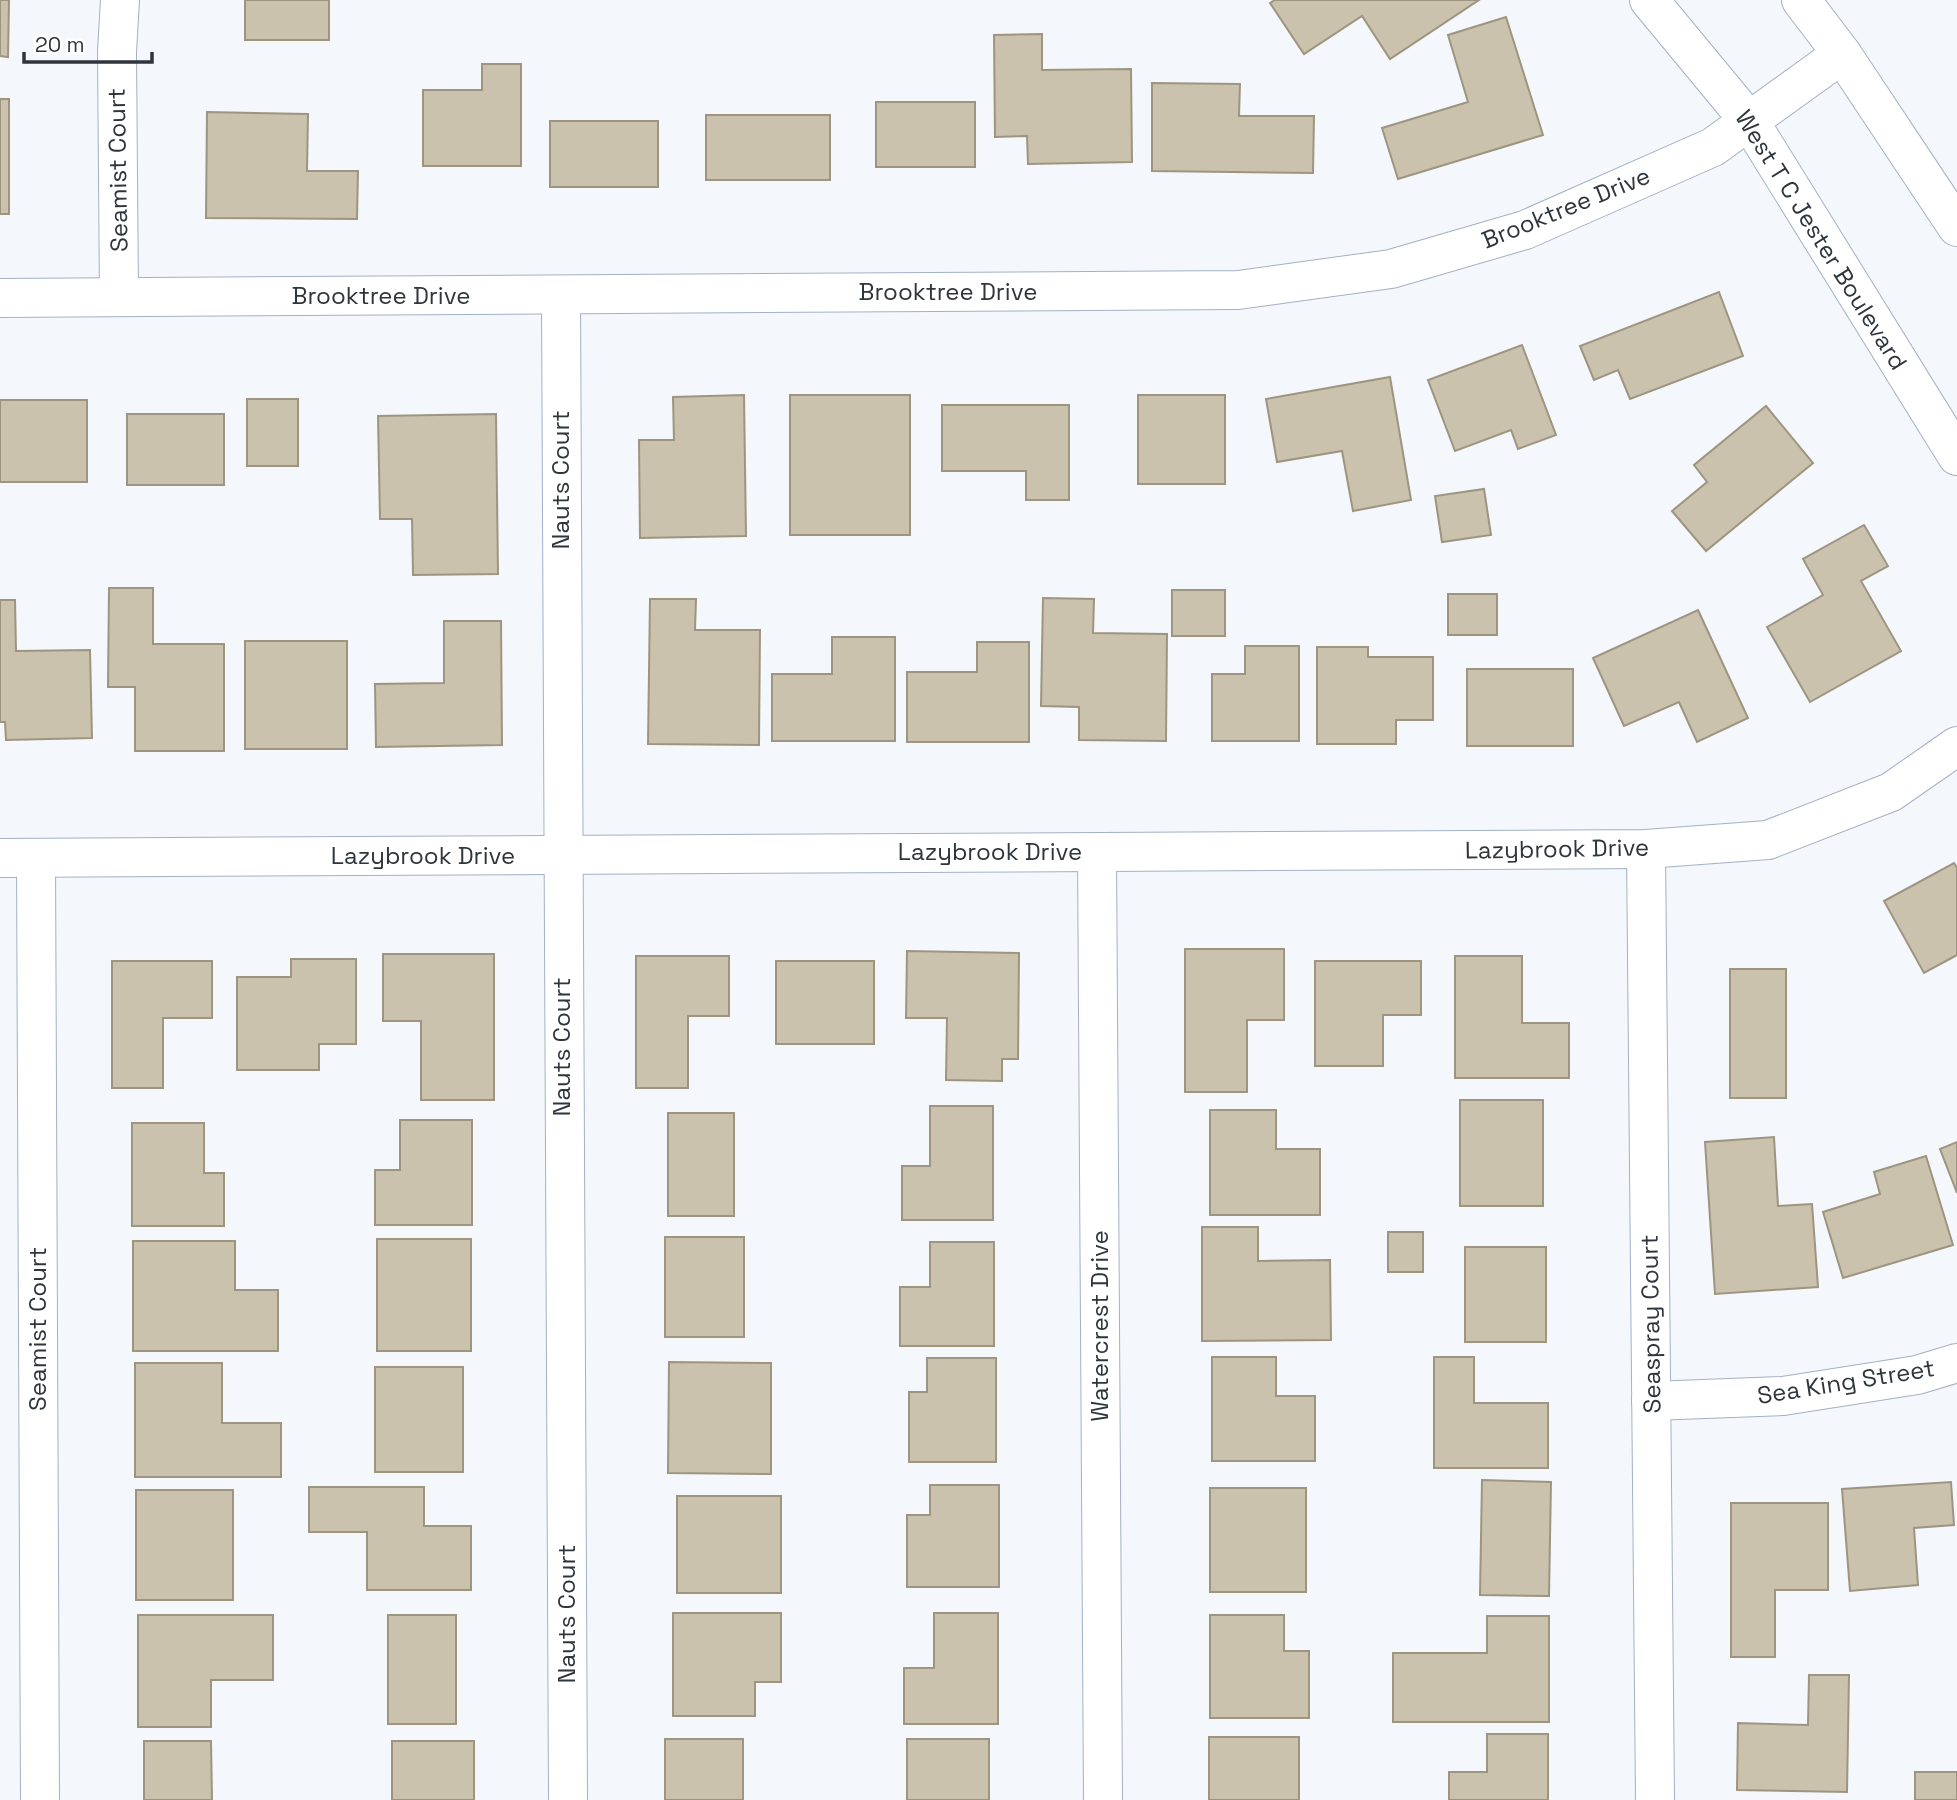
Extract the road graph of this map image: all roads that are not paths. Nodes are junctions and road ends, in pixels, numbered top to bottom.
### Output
1 (120, 0) edge
2 (1649, 0) edge
3 (1801, 0) edge
4 (1842, 54) junction
5 (1750, 122) junction
6 (1957, 227) edge
7 (561, 295) junction
8 (119, 297) junction
9 (0, 298) edge
10 (1957, 456) edge
11 (1957, 746) edge
12 (1646, 849) junction
13 (1097, 852) junction
14 (561, 855) junction
15 (18, 858) edge
16 (1957, 1363) edge
17 (1651, 1401) junction
18 (40, 1800) edge
19 (568, 1800) edge
20 (1103, 1800) edge
21 (1655, 1800) edge

1 - 8 street, Seamist Court
2 - 5 street, West T C Jester Boulevard
3 - 4 street
4 - 5 street, Brooktree Drive
4 - 6 street
5 - 7 street, Brooktree Drive
5 - 10 street, West T C Jester Boulevard
7 - 8 street, Brooktree Drive
7 - 14 street, Nauts Court
8 - 9 street, Brooktree Drive
11 - 12 street, Lazybrook Drive
12 - 13 street, Lazybrook Drive
12 - 17 street, Seaspray Court
13 - 14 street, Lazybrook Drive
13 - 20 street, Watercrest Drive
14 - 15 street, Lazybrook Drive
14 - 19 street, Nauts Court
15 - 18 street, Seamist Court
16 - 17 street, Sea King Street
17 - 21 street, Seaspray Court

